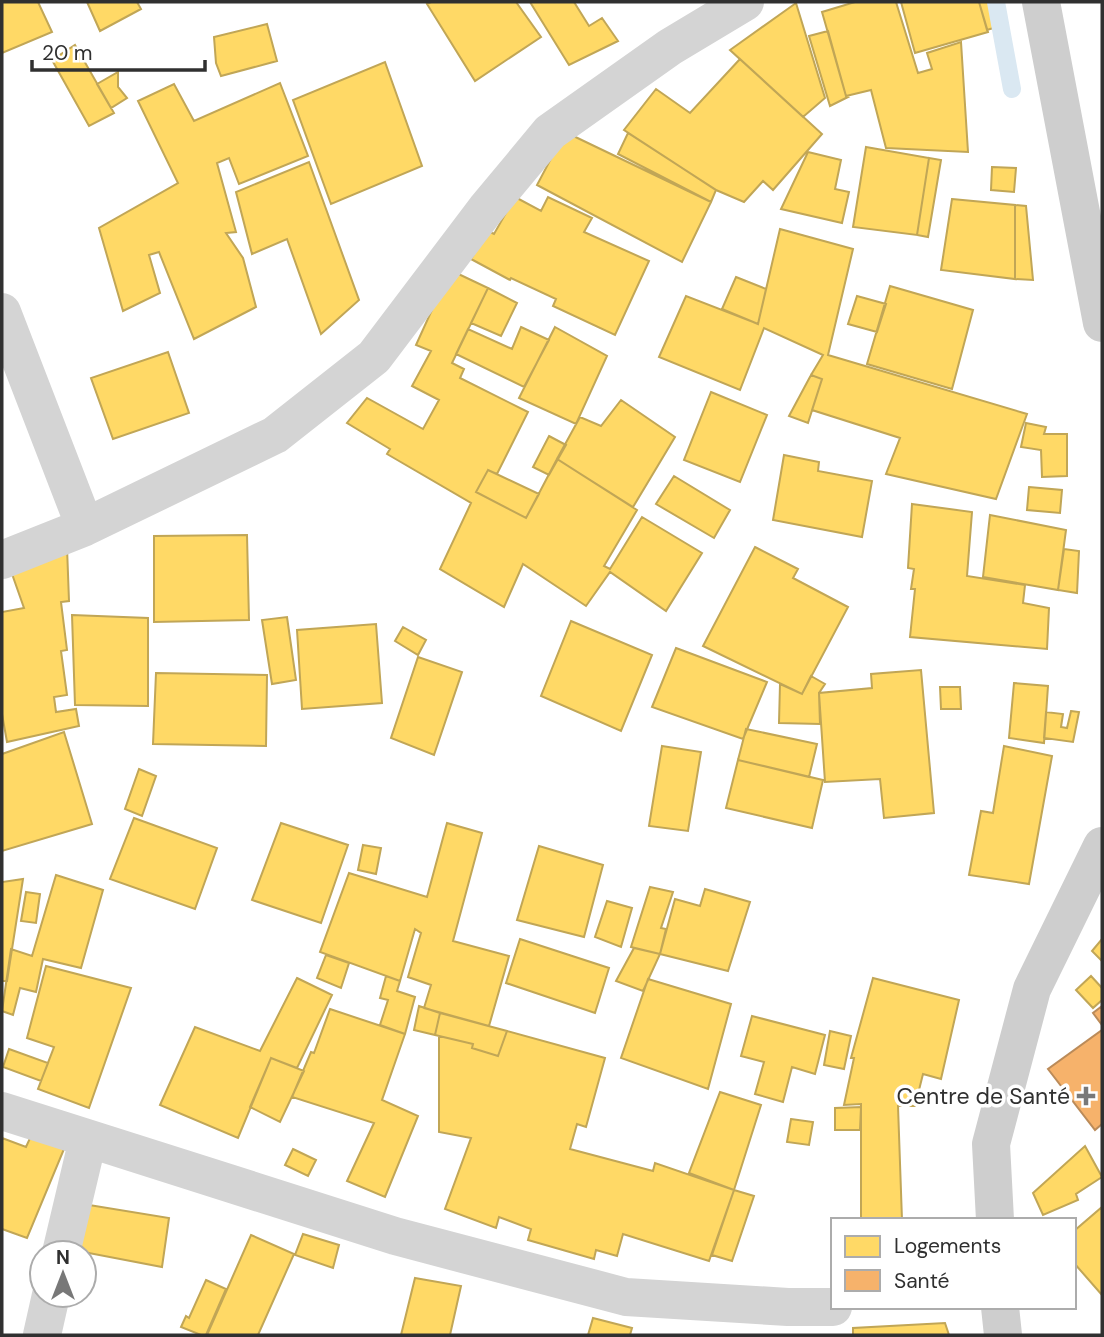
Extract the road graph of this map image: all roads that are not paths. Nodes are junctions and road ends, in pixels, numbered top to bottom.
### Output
1 (745, 2) edge
2 (1041, 2) edge
3 (2, 312) edge
4 (1102, 317) edge
5 (1102, 323) edge
6 (85, 527) junction
7 (2, 561) edge
8 (1102, 846) edge
9 (2, 1111) edge
10 (88, 1139) junction
11 (995, 1218) edge
12 (64, 1239) edge
13 (831, 1307) edge
14 (48, 1309) edge
15 (1000, 1309) edge
16 (42, 1335) edge
17 (1003, 1335) edge

1 - 6 street
2 - 4 main road
3 - 6 street
4 - 5 main road
6 - 7 street
8 - 11 main road
9 - 10 street
10 - 12 street
10 - 13 street
14 - 16 street
15 - 17 main road

